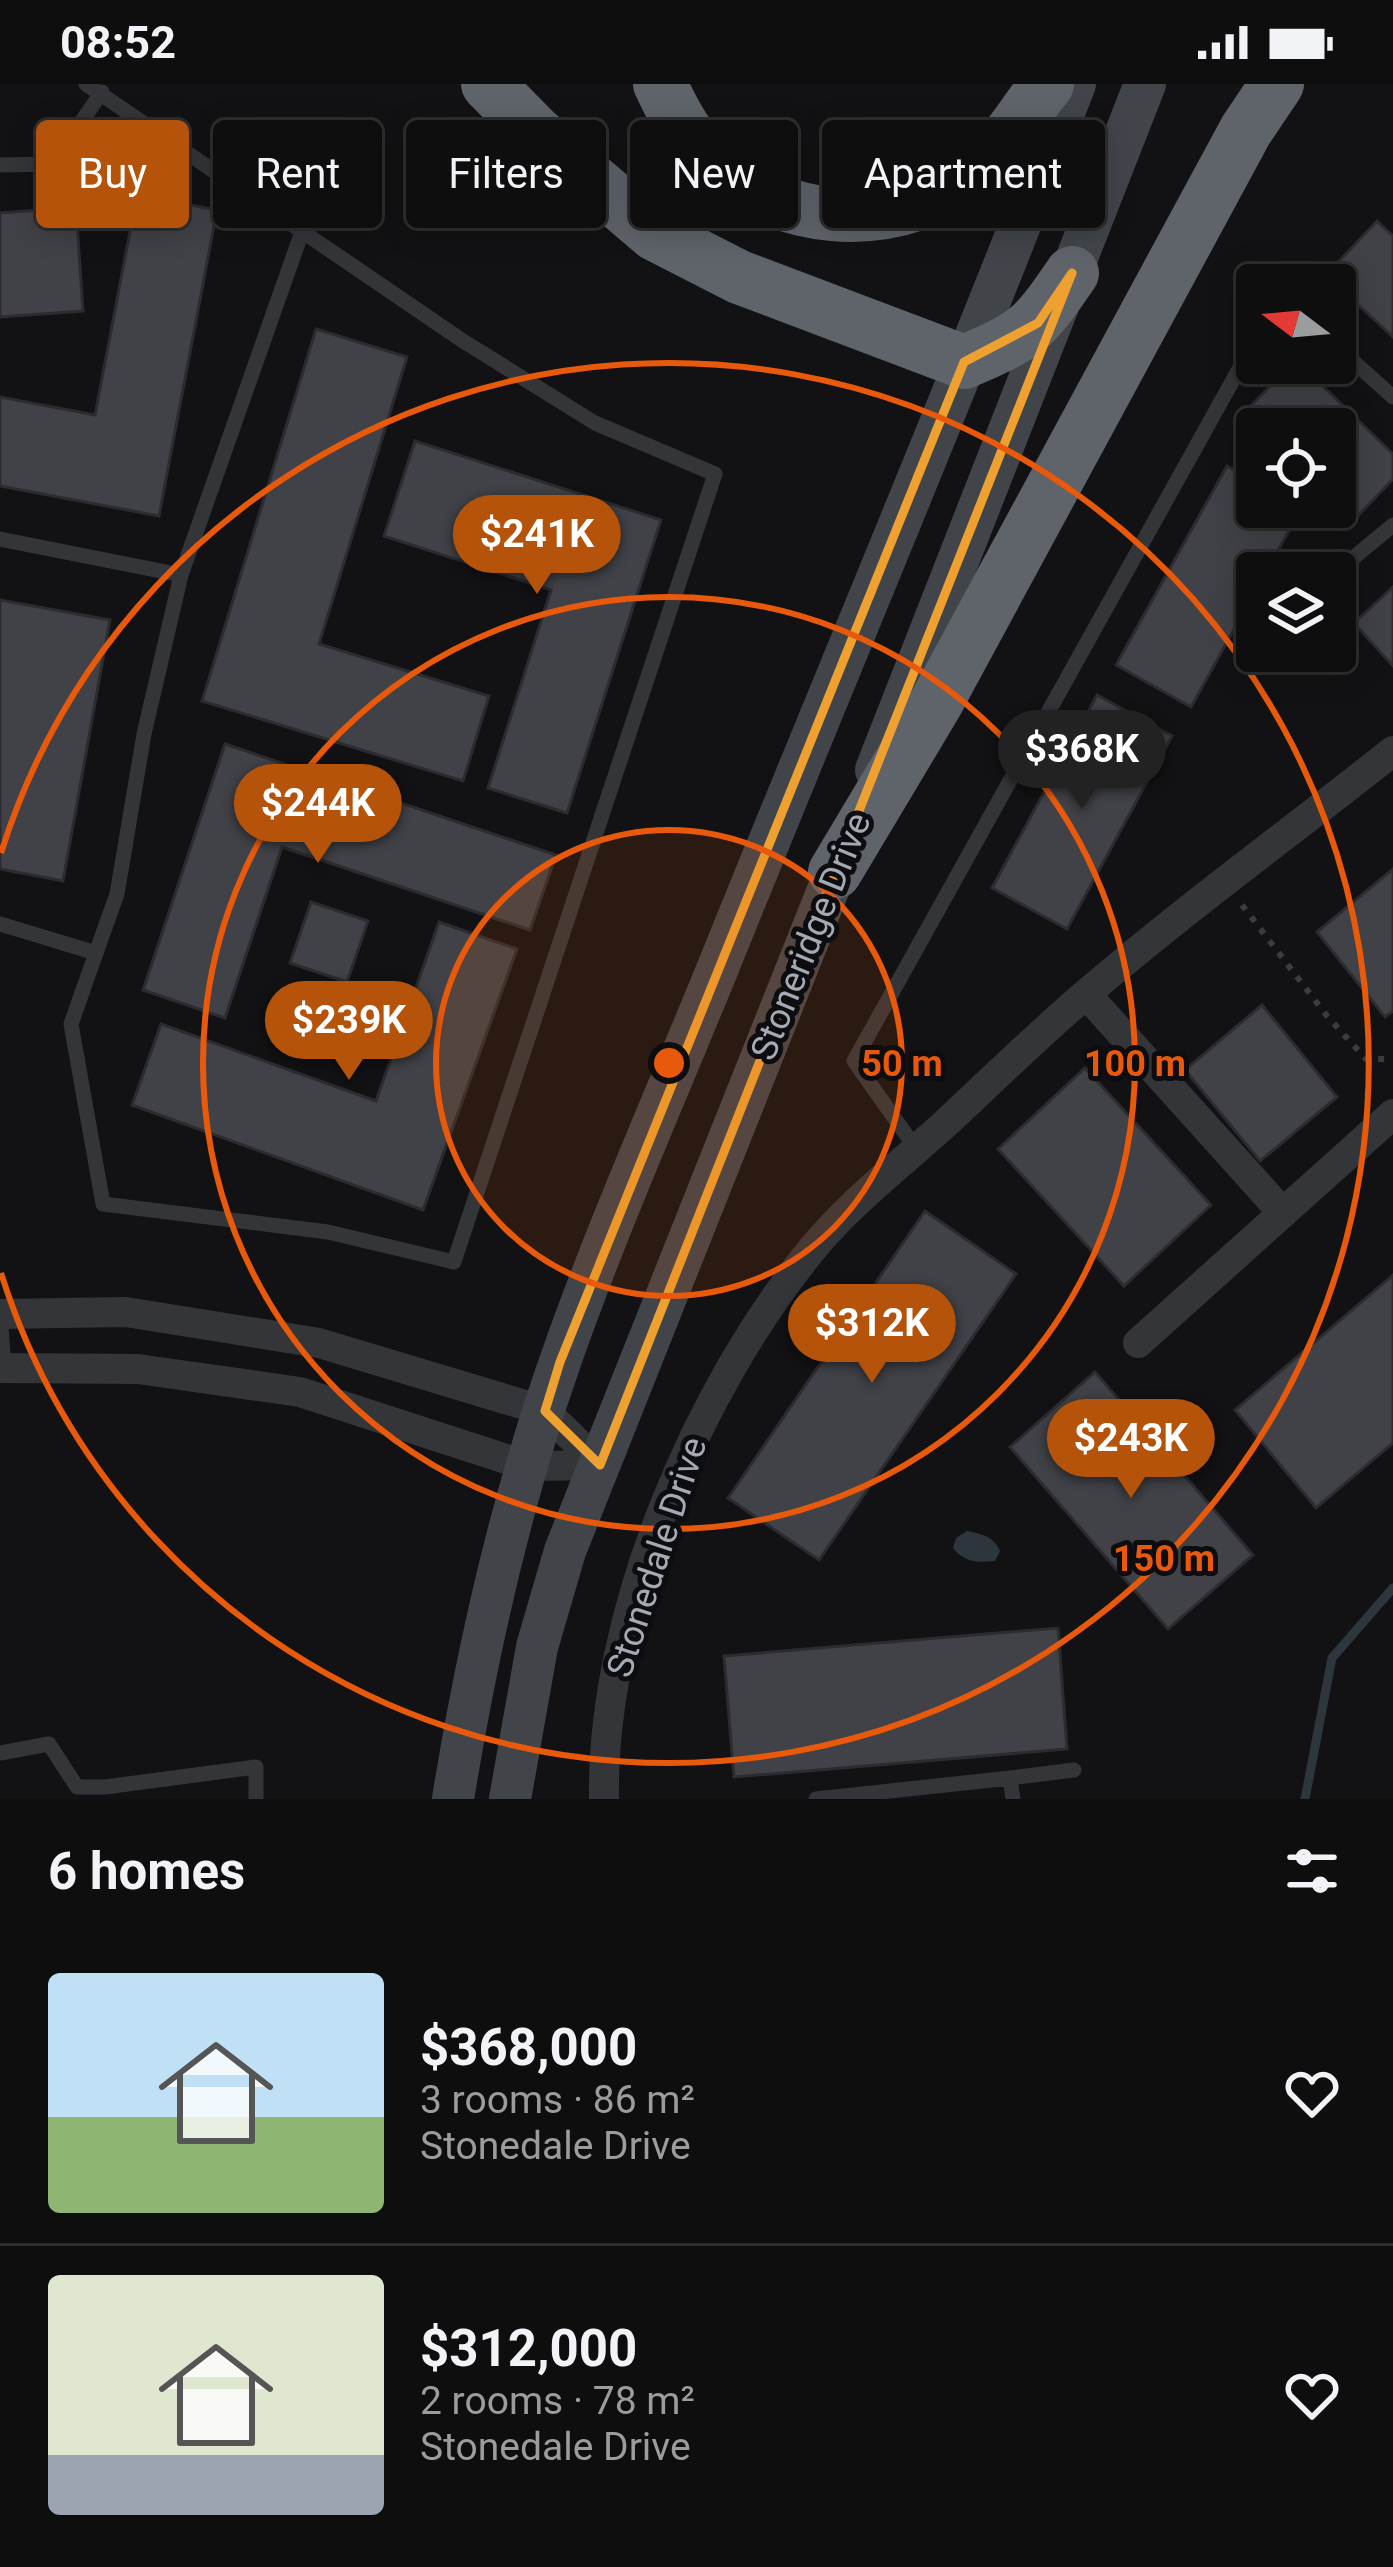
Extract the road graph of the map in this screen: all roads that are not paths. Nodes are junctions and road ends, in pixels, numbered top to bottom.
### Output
1 (488, 84) edge
2 (660, 84) edge
3 (1047, 84) edge
4 (1075, 84) edge
5 (1145, 84) edge
6 (1277, 84) edge
7 (94, 88) edge
8 (0, 165) edge
9 (303, 229) junction
10 (1072, 273) junction
11 (964, 362) junction
12 (1356, 364) edge
13 (1236, 375) edge
14 (1393, 397) edge
15 (1393, 525) edge
16 (0, 539) edge
17 (1356, 556) edge
18 (181, 575) junction
19 (1393, 752) edge
20 (835, 872) junction
21 (0, 924) edge
22 (96, 952) junction
23 (1086, 994) junction
24 (1393, 1114) edge
25 (917, 1150) junction
26 (1283, 1213) junction
27 (0, 1313) edge
28 (1138, 1342) dead end
29 (2, 1368) edge
30 (545, 1411) junction
31 (600, 1465) junction
32 (528, 1466) junction
33 (0, 1753) edge
34 (1074, 1770) dead end
35 (1010, 1778) junction
36 (897, 1795) edge
37 (256, 1799) edge
38 (453, 1799) edge
39 (510, 1799) edge
40 (604, 1799) edge
41 (816, 1799) edge
42 (1012, 1799) edge

1 - 11 highway
2 - 3 highway
4 - 11 main road, Stoneridge Drive
5 - 10 main road, Stoneridge Drive
6 - 20 highway
7 - 8 lane
7 - 9 lane
9 - 18 lane
9 - 22 lane
10 - 11 highway
10 - 20 main road, Stoneridge Drive
11 - 30 main road, Stoneridge Drive
12 - 14 lane
13 - 25 lane
15 - 17 lane
16 - 18 lane
18 - 22 lane
19 - 23 street, Stonedale Drive
20 - 31 main road, Stoneridge Drive
21 - 22 lane
23 - 25 street, Stonedale Drive
23 - 26 street
24 - 26 street
25 - 40 street, Stonedale Drive
26 - 28 street
27 - 29 lane
27 - 30 street
29 - 32 street
30 - 31 street
30 - 32 main road, Stoneridge Drive
31 - 32 street
31 - 39 main road, Stoneridge Drive
32 - 38 main road, Stoneridge Drive
33 - 37 lane
34 - 35 lane
35 - 36 lane
35 - 42 lane
36 - 41 lane

